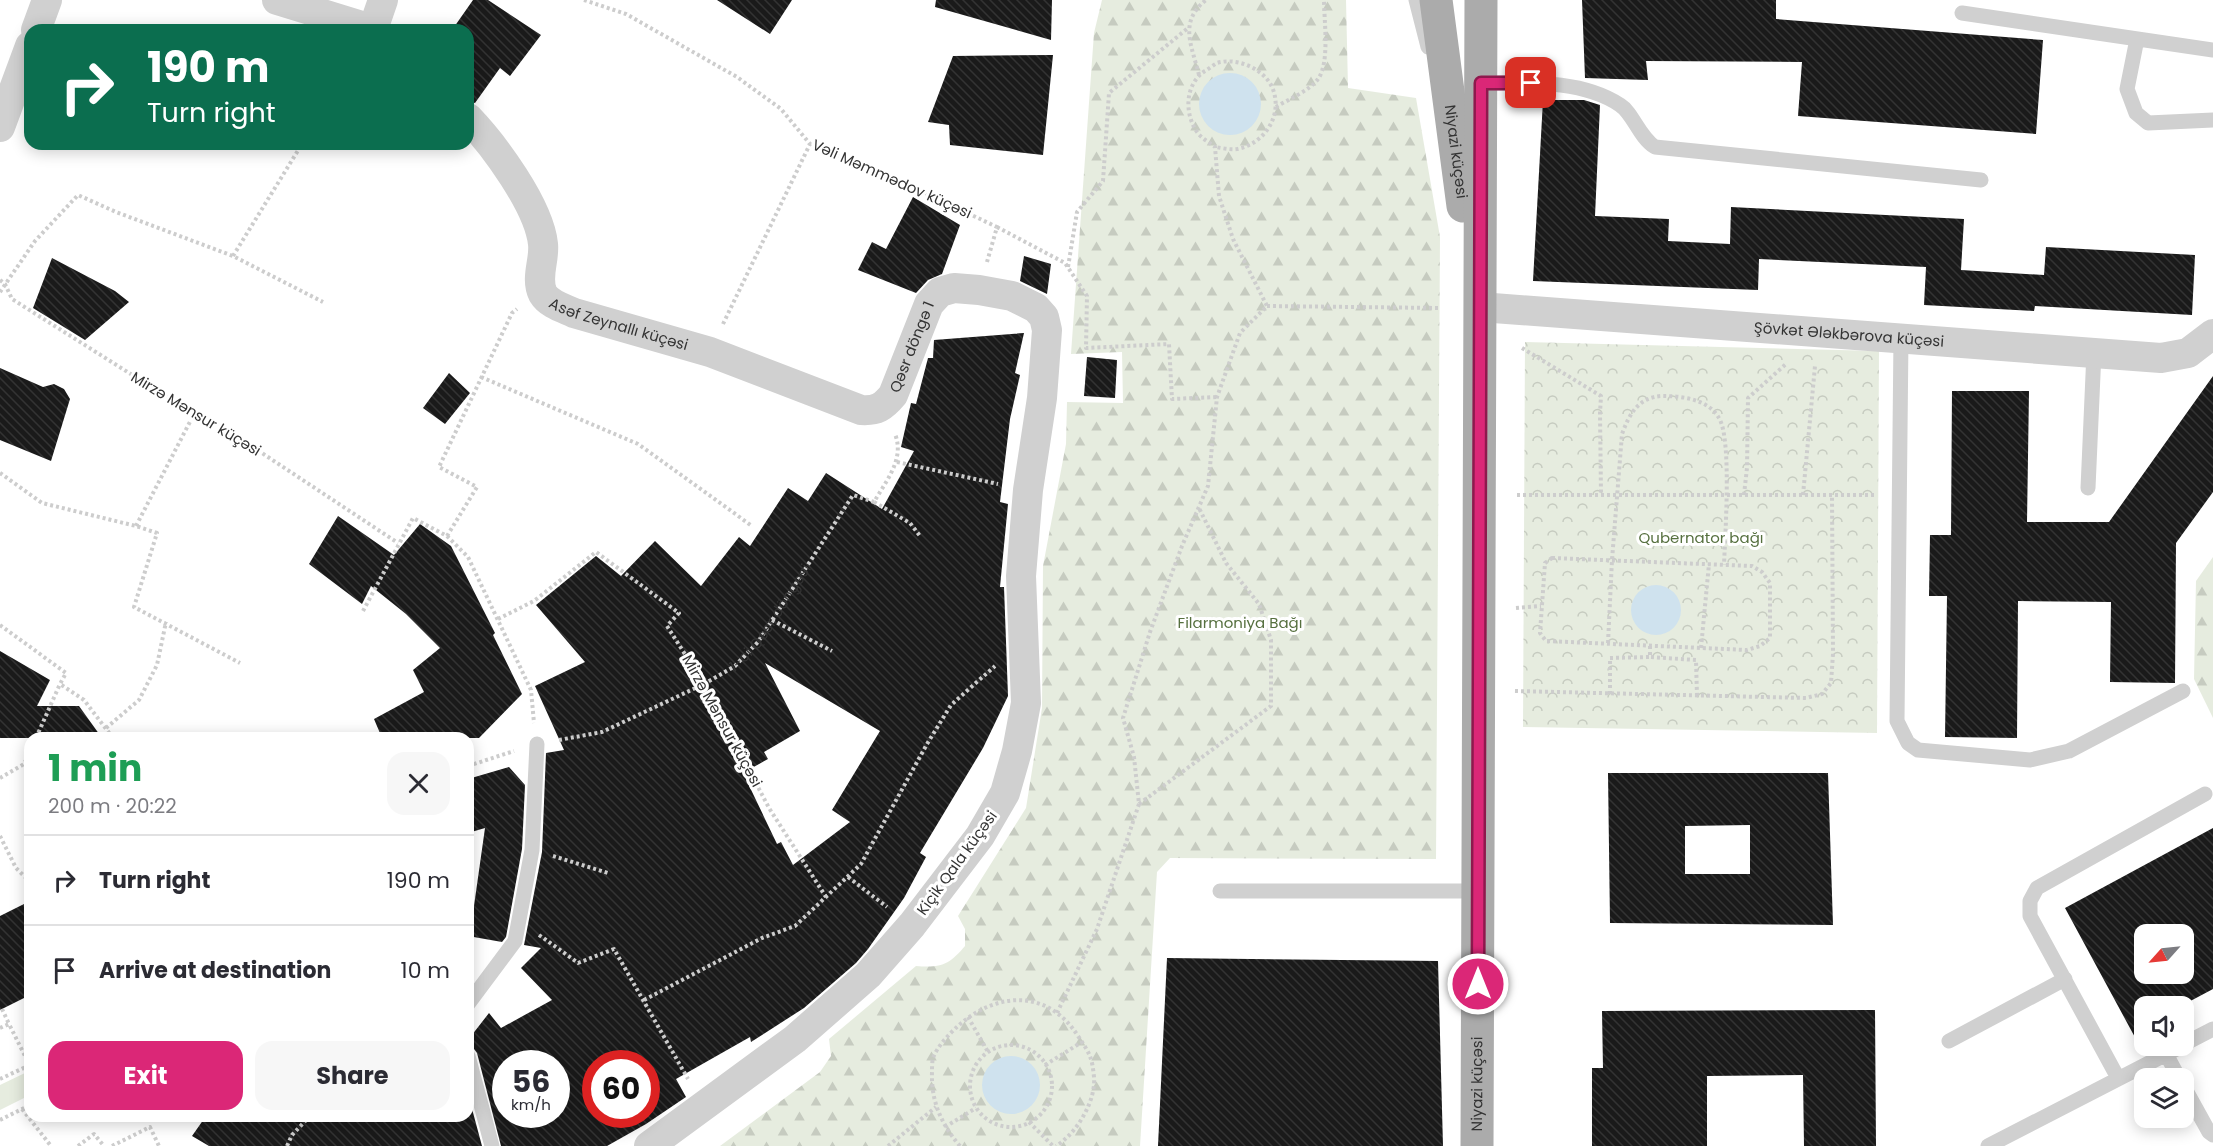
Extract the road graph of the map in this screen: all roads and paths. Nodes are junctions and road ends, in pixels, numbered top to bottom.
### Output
1 (47, 0) edge
2 (278, 0) edge
3 (383, 0) edge
4 (584, 0) edge
5 (1206, 0) edge
6 (1324, 0) edge
7 (1416, 0) edge
8 (1436, 0) edge
9 (1481, 0) edge
10 (1962, 13) dead end
11 (38, 24) edge
12 (357, 24) edge
13 (376, 24) edge
14 (1188, 28) junction
15 (2138, 39) junction
16 (2213, 50) edge
17 (24, 62) edge
18 (1199, 75) junction
19 (1481, 83) junction
20 (1276, 107) junction
21 (2213, 120) edge
22 (474, 125) edge
23 (0, 127) edge
24 (810, 144) junction
25 (1215, 147) junction
26 (298, 150) edge
27 (1459, 173) junction
28 (1981, 180) dead end
29 (997, 227) junction
30 (233, 256) junction
31 (1068, 268) junction
32 (0, 280) edge
33 (5, 284) junction
34 (979, 290) junction
35 (542, 291) junction
36 (0, 292) edge
37 (322, 302) dead end
38 (1267, 306) junction
39 (1440, 308) dead end
40 (1480, 322) junction
41 (2213, 334) edge
42 (1901, 337) junction
43 (1522, 348) dead end
44 (710, 352) junction
45 (2094, 352) junction
46 (1786, 364) dead end
47 (1815, 366) dead end
48 (481, 377) junction
49 (1217, 397) junction
50 (884, 406) junction
51 (194, 414) junction
52 (897, 462) junction
53 (0, 473) edge
54 (2088, 488) dead end
55 (1028, 490) junction
56 (1601, 494) junction
57 (1517, 495) dead end
58 (1617, 495) junction
59 (1725, 495) junction
60 (1744, 495) junction
61 (1803, 495) junction
62 (1832, 495) junction
63 (1878, 495) dead end
64 (874, 502) junction
65 (1199, 508) junction
66 (136, 526) junction
67 (752, 526) dead end
68 (447, 536) junction
69 (920, 536) dead end
70 (398, 543) junction
71 (1612, 560) junction
72 (1709, 564) junction
73 (1724, 565) junction
74 (1541, 606) junction
75 (1516, 608) dead end
76 (363, 611) dead end
77 (498, 619) junction
78 (772, 620) junction
79 (166, 622) junction
80 (0, 625) edge
81 (1608, 643) junction
82 (1650, 646) junction
83 (1701, 648) junction
84 (832, 651) dead end
85 (1025, 652) junction
86 (1650, 657) junction
87 (240, 663) dead end
88 (60, 684) junction
89 (704, 684) junction
90 (1515, 691) dead end
91 (2183, 691) dead end
92 (1610, 694) junction
93 (1697, 696) junction
94 (106, 728) junction
95 (39, 732) edge
96 (109, 732) edge
97 (537, 744) junction
98 (24, 764) edge
99 (474, 764) edge
100 (0, 778) edge
101 (2205, 794) dead end
102 (1139, 804) junction
103 (0, 836) edge
104 (532, 850) junction
105 (608, 873) dead end
106 (24, 876) edge
107 (848, 877) junction
108 (1220, 891) dead end
109 (1478, 891) junction
110 (826, 897) junction
111 (519, 921) junction
112 (912, 925) junction
113 (2065, 980) junction
114 (474, 996) edge
115 (644, 1000) junction
116 (2, 1009) dead end
117 (1057, 1013) junction
118 (968, 1017) junction
119 (9, 1024) junction
120 (0, 1028) edge
121 (2213, 1029) edge
122 (2194, 1039) edge
123 (1949, 1041) dead end
124 (1082, 1042) junction
125 (988, 1052) junction
126 (24, 1053) edge
127 (2162, 1056) edge
128 (1045, 1065) junction
129 (24, 1068) edge
130 (474, 1078) edge
131 (2118, 1078) junction
132 (0, 1079) edge
133 (2194, 1105) edge
134 (703, 1106) junction
135 (936, 1107) junction
136 (976, 1108) junction
137 (22, 1109) joint
138 (24, 1112) edge
139 (0, 1120) edge
140 (32, 1122) edge
141 (304, 1122) edge
142 (1029, 1122) junction
143 (945, 1127) junction
144 (2213, 1135) edge
145 (51, 1146) edge
146 (78, 1146) edge
147 (104, 1146) edge
148 (112, 1146) edge
149 (159, 1146) edge
150 (287, 1146) edge
151 (492, 1146) edge
152 (649, 1146) edge
153 (888, 1146) edge
154 (960, 1146) edge
155 (1054, 1146) edge
156 (1477, 1146) edge
157 (1988, 1146) edge

1 - 11 street
2 - 12 street
3 - 13 street
4 - 24 path, Vəli Məmmədov küçəsi
5 - 14 path
6 - 20 path
7 - 27 lane
8 - 27 main road, Niyazi küçəsi
9 - 19 main road, Niyazi küçəsi
10 - 15 lane
14 - 18 path
14 - 31 path
15 - 16 lane
15 - 21 lane
17 - 23 street
18 - 20 path
18 - 25 path
19 - 28 lane
19 - 40 main road, Niyazi küçəsi
20 - 25 path
22 - 35 street, Asəf Zeynallı küçəsi
24 - 29 path, Vəli Məmmədov küçəsi
24 - 44 path
25 - 38 path
26 - 30 path
27 - 40 main road, Niyazi küçəsi
29 - 31 path, Vəli Məmmədov küçəsi
29 - 34 path
30 - 33 path
30 - 37 path
31 - 49 path
32 - 33 path, Mirzə Mənsur küçəsi
33 - 36 path
33 - 51 path, Mirzə Mənsur küçəsi
34 - 50 street, Qəsr döngə 1
34 - 55 street, Kiçik Qala küçəsi
35 - 44 street, Asəf Zeynallı küçəsi
35 - 48 path
38 - 39 path
38 - 49 path
40 - 42 street, Şövkət Ələkbərova küçəsi
40 - 109 main road, Niyazi küçəsi
41 - 45 street, Şövkət Ələkbərova küçəsi
42 - 45 street, Şövkət Ələkbərova küçəsi
42 - 91 lane
43 - 56 path
44 - 50 street, Asəf Zeynallı küçəsi
45 - 54 lane
46 - 60 path
47 - 61 path
48 - 67 path
48 - 68 path
49 - 65 path
50 - 52 path
51 - 66 path
51 - 70 path, Mirzə Mənsur küçəsi
52 - 55 path
52 - 64 path
53 - 66 path
55 - 85 street, Kiçik Qala küçəsi
56 - 57 path
56 - 58 path
58 - 59 path
58 - 59 path
58 - 71 path
59 - 60 path
59 - 73 path
60 - 61 path
61 - 62 path
62 - 63 path
62 - 93 path
64 - 69 path
64 - 78 path, 1-ci Qəsr döngəsi
65 - 102 path
65 - 102 path
66 - 79 path
68 - 70 path
68 - 77 path
70 - 76 path
71 - 72 path
71 - 74 path
71 - 81 path
72 - 73 path
72 - 83 path
73 - 83 path
74 - 75 path
74 - 81 path
77 - 89 path, Mirzə Mənsur küçəsi
77 - 97 path
78 - 84 path
78 - 89 path, 1-ci Qəsr döngəsi
79 - 87 path
79 - 94 path
80 - 88 path
81 - 82 path
82 - 83 path
82 - 86 path
85 - 107 path
85 - 112 street, Kiçik Qala küçəsi
86 - 92 path
86 - 93 path
88 - 94 path
88 - 95 path
89 - 97 path, 1-ci Qəsr döngəsi
89 - 110 path, Mirzə Mənsur küçəsi
90 - 92 path
92 - 93 path
94 - 96 path
97 - 99 path, 1-ci Qəsr döngəsi
97 - 104 lane
98 - 100 path
101 - 113 lane
102 - 117 path
103 - 106 path
104 - 105 path
104 - 111 lane
107 - 110 path
107 - 112 path
108 - 109 lane
109 - 156 main road, Niyazi küçəsi
110 - 115 path
111 - 114 lane
111 - 115 path
112 - 134 street, Kiçik Qala küçəsi
113 - 123 lane
113 - 131 lane
115 - 134 path
116 - 119 path
117 - 118 path
117 - 124 path
118 - 125 path
118 - 135 path
119 - 120 path
119 - 126 path
121 - 122 lane
124 - 128 path
124 - 155 path
125 - 128 path
125 - 136 path
127 - 131 lane
128 - 142 path
129 - 132 path
130 - 151 lane
131 - 157 lane
133 - 144 lane
134 - 152 street, Kiçik Qala küçəsi
135 - 143 path
135 - 153 path
136 - 142 path
136 - 143 path
137 - 138 path
137 - 139 path
140 - 145 path
141 - 150 path
142 - 155 path
143 - 154 path
146 - 147 path
148 - 149 path

